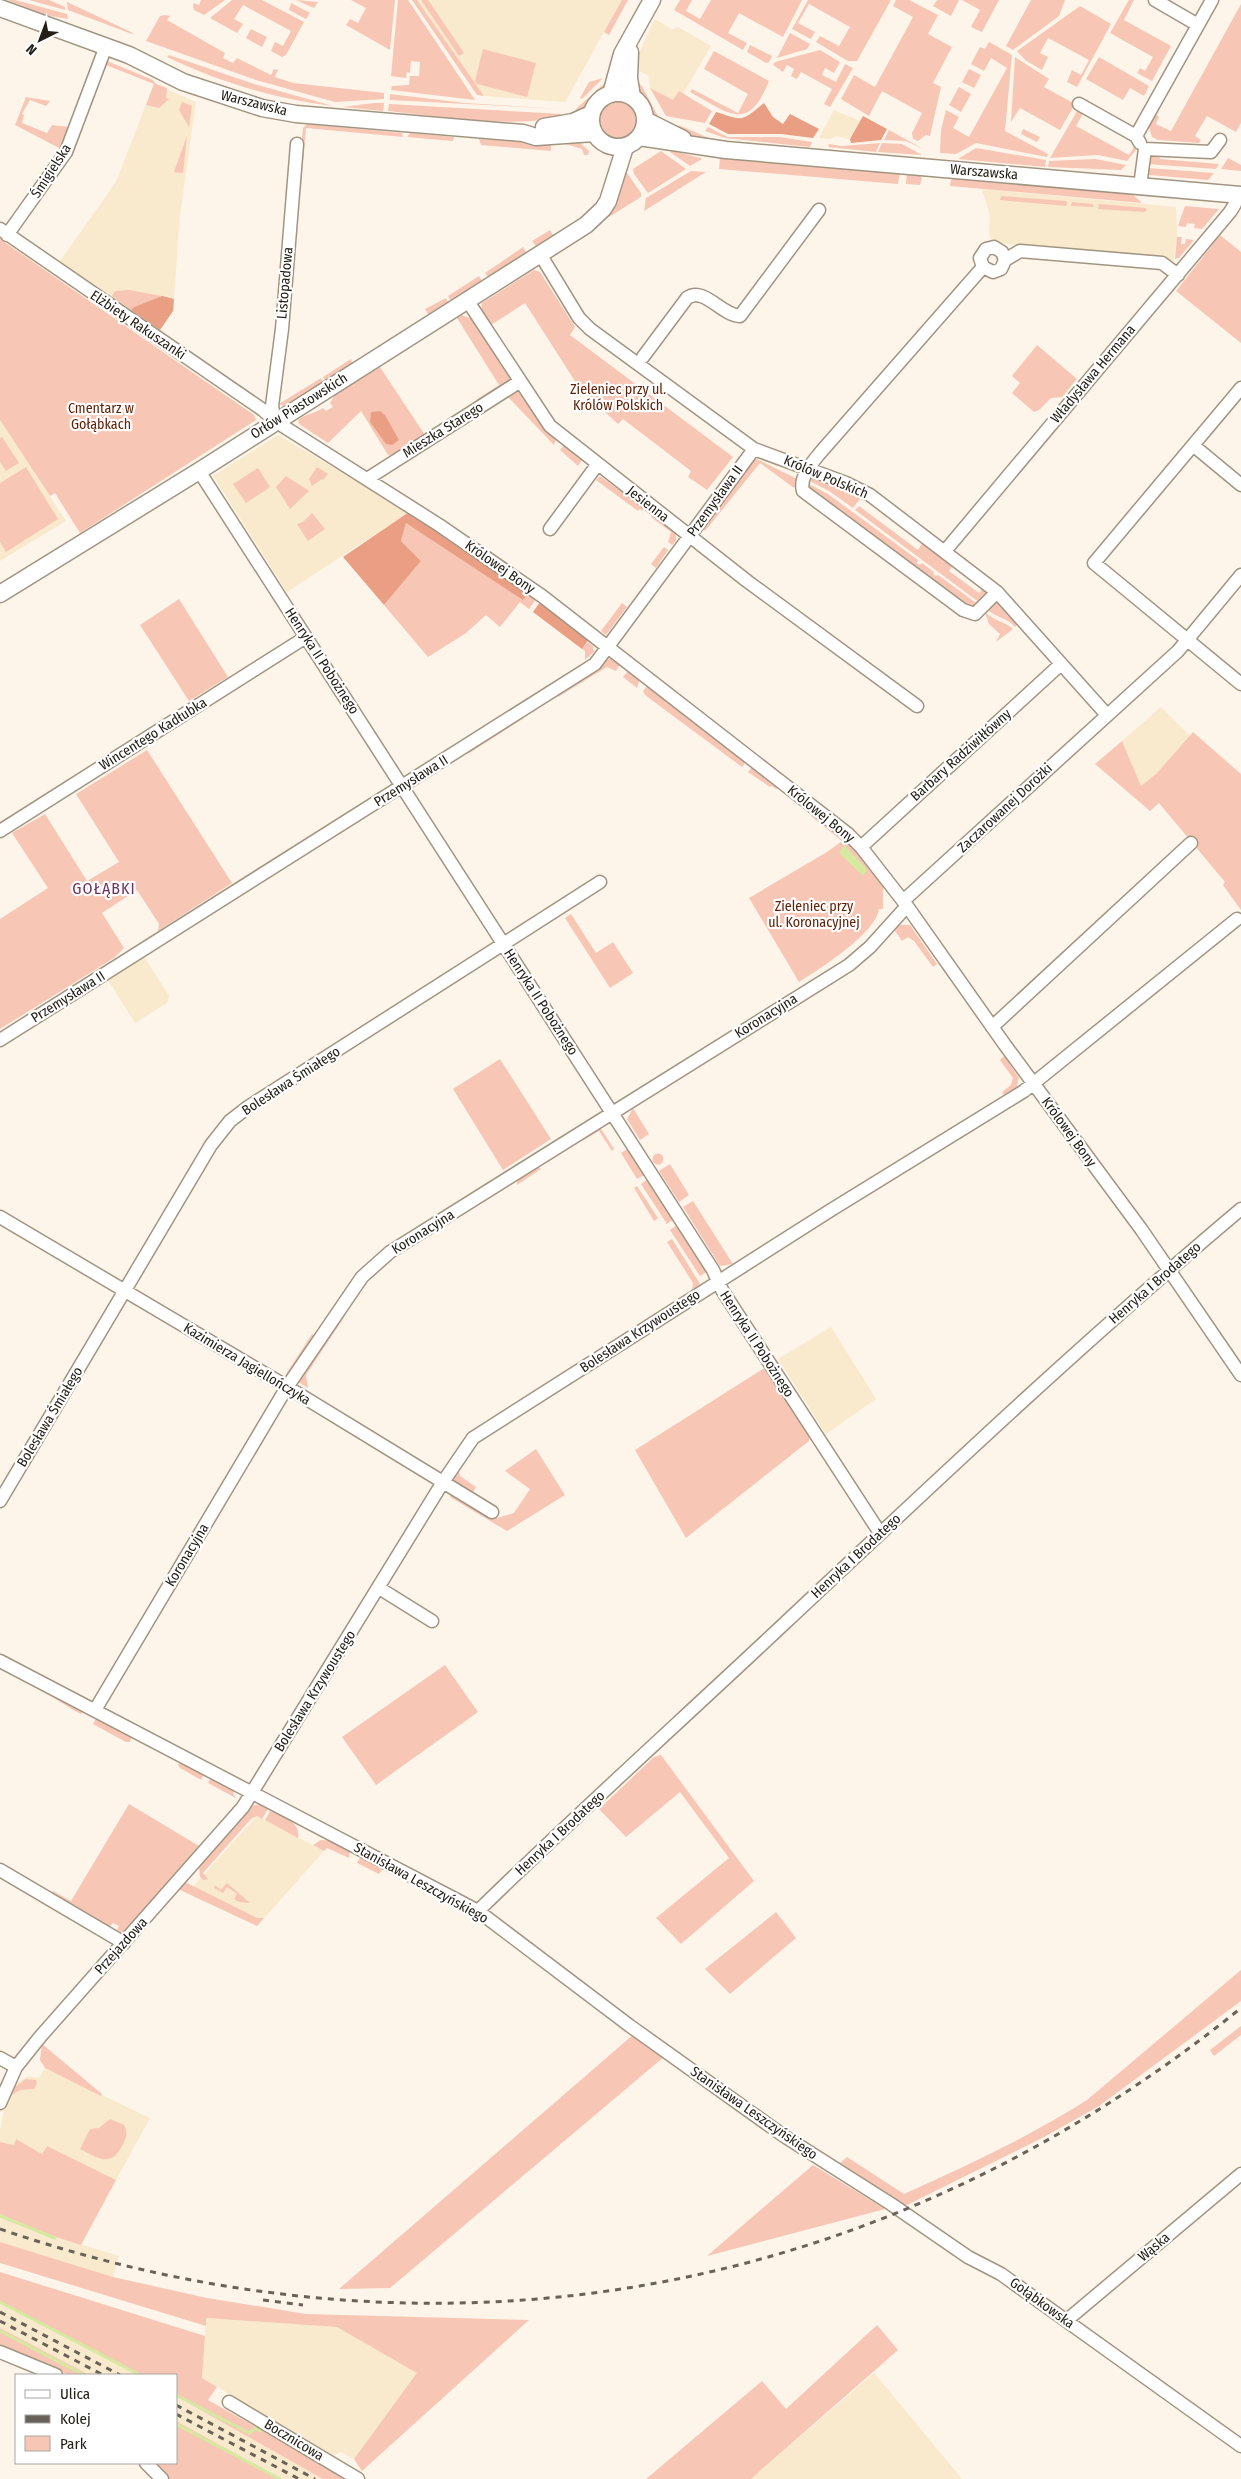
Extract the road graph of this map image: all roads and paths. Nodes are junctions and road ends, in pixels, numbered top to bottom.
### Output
1 (652, 0) edge
2 (1155, 0) edge
3 (1212, 0) edge
4 (0, 8) edge
5 (1198, 25) junction
6 (630, 42) junction
7 (106, 46) junction
8 (611, 94) junction
9 (632, 97) junction
10 (1078, 104) dead end
11 (591, 114) junction
12 (645, 120) junction
13 (523, 133) junction
14 (594, 133) junction
15 (1136, 136) junction
16 (639, 138) junction
17 (1220, 140) dead end
18 (297, 144) dead end
19 (606, 145) junction
20 (625, 147) junction
21 (1144, 149) junction
22 (726, 150) junction
23 (1140, 186) junction
24 (1239, 194) edge
25 (819, 210) dead end
26 (596, 215) junction
27 (4, 232) edge
28 (540, 254) junction
29 (1005, 260) junction
30 (983, 267) junction
31 (1178, 275) junction
32 (467, 300) junction
33 (643, 357) dead end
34 (519, 382) junction
35 (1241, 388) edge
36 (276, 421) junction
37 (1194, 446) junction
38 (754, 449) junction
39 (597, 465) junction
40 (808, 468) junction
41 (199, 471) junction
42 (367, 478) junction
43 (1241, 485) edge
44 (550, 529) dead end
45 (689, 536) junction
46 (944, 551) junction
47 (1241, 575) edge
48 (997, 592) junction
49 (0, 594) edge
50 (306, 637) junction
51 (1188, 639) junction
52 (608, 647) junction
53 (1061, 664) junction
54 (1241, 684) edge
55 (917, 706) dead end
56 (1107, 715) junction
57 (402, 786) junction
58 (0, 831) edge
59 (1191, 843) dead end
60 (861, 847) junction
61 (600, 882) dead end
62 (905, 904) junction
63 (1237, 919) dead end
64 (503, 944) junction
65 (992, 1027) junction
66 (0, 1040) edge
67 (1034, 1084) junction
68 (612, 1114) junction
69 (1241, 1209) edge
70 (0, 1217) edge
71 (1169, 1270) junction
72 (717, 1282) junction
73 (124, 1290) junction
74 (1241, 1375) edge
75 (287, 1387) junction
76 (443, 1482) junction
77 (0, 1501) edge
78 (492, 1512) dead end
79 (880, 1533) junction
80 (379, 1588) junction
81 (432, 1621) dead end
82 (0, 1661) edge
83 (95, 1710) junction
84 (251, 1794) junction
85 (0, 1870) edge
86 (478, 1911) junction
87 (124, 1943) junction
88 (0, 2058) edge
89 (16, 2068) junction
90 (0, 2103) edge
91 (837, 2170) joint
92 (1241, 2174) edge
93 (1066, 2320) junction
94 (0, 2352) edge
95 (54, 2374) edge
96 (229, 2402) dead end
97 (1241, 2446) edge
98 (147, 2464) edge
99 (162, 2479) edge
100 (358, 2479) edge

1 - 6 street
2 - 5 street
3 - 5 street
4 - 7 street, Warszawska
5 - 15 street
6 - 8 street
6 - 9 street
7 - 13 street, Warszawska
7 - 27 street, Śmigielska
8 - 9 street
8 - 11 street
9 - 12 street
10 - 15 street
11 - 13 street, Warszawska
11 - 14 street
12 - 16 street
12 - 22 street, Warszawska
13 - 14 street, Warszawska
14 - 19 street
15 - 21 street
16 - 20 street
16 - 22 street, Warszawska
17 - 21 street
18 - 36 street, Listopadowa
19 - 20 street
19 - 26 street
20 - 26 street, Orłów Piastowskich
21 - 23 street
22 - 23 street, Warszawska
23 - 24 street, Warszawska
24 - 31 street, Władysława Hermana
25 - 33 street
26 - 28 street, Orłów Piastowskich
27 - 36 street, Elżbiety Rakuszanki
28 - 32 street, Orłów Piastowskich
28 - 38 street, Królów Polskich
29 - 30 street
29 - 30 street
29 - 31 street
30 - 40 street
31 - 46 street, Władysława Hermana
32 - 34 street, Jesienna
32 - 36 street, Orłów Piastowskich
34 - 39 street, Jesienna
34 - 42 street, Mieszka Starego
35 - 37 street
36 - 41 street, Orłów Piastowskich
36 - 42 street, Królowej Bony
37 - 43 street
37 - 51 street
38 - 40 street, Królów Polskich
38 - 45 street, Przemysława II
39 - 44 street
39 - 45 street, Jesienna
40 - 46 street, Królów Polskich
40 - 48 street
41 - 49 street, Orłów Piastowskich
41 - 50 street, Henryka II Pobożnego
42 - 52 street, Królowej Bony
45 - 52 street, Przemysława II
45 - 55 street, Jesienna
46 - 48 street, Królów Polskich
47 - 51 street, Zaczarowanej Dorożki
48 - 53 street, Królów Polskich
50 - 57 street, Henryka II Pobożnego
50 - 58 street, Wincentego Kadłubka
51 - 54 street
51 - 56 street, Zaczarowanej Dorożki
52 - 57 street, Przemysława II
52 - 60 street, Królowej Bony
53 - 56 street, Królów Polskich
53 - 60 street, Barbary Radziwiłłówny
56 - 62 street, Zaczarowanej Dorożki
57 - 64 street, Henryka II Pobożnego
57 - 66 street, Przemysława II
59 - 65 street
60 - 62 street, Królowej Bony
61 - 64 street, Bolesława Śmiałego
62 - 65 street, Królowej Bony
62 - 68 street, Koronacyjna
63 - 67 street, Bolesława Krzywoustego
64 - 68 street, Henryka II Pobożnego
64 - 73 street, Bolesława Śmiałego
65 - 67 street, Królowej Bony
67 - 71 street, Królowej Bony
67 - 72 street, Bolesława Krzywoustego
68 - 72 street, Henryka II Pobożnego
68 - 75 street, Koronacyjna
69 - 71 street, Henryka I Brodatego
70 - 73 street, Kazimierza Jagiellończyka
71 - 74 street, Królowej Bony
71 - 79 street, Henryka I Brodatego
72 - 76 street, Bolesława Krzywoustego
72 - 79 street, Henryka II Pobożnego
73 - 75 street, Kazimierza Jagiellończyka
73 - 77 street, Bolesława Śmiałego
75 - 76 street, Kazimierza Jagiellończyka
75 - 83 street, Koronacyjna
76 - 78 street, Kazimierza Jagiellończyka
76 - 80 street, Bolesława Krzywoustego
79 - 86 street, Henryka I Brodatego
80 - 81 street
80 - 84 street, Bolesława Krzywoustego
82 - 83 street, Stanisława Leszczyńskiego
83 - 84 street, Stanisława Leszczyńskiego
84 - 86 street, Stanisława Leszczyńskiego
84 - 87 street, Przejazdowa
85 - 87 street
86 - 91 street, Stanisława Leszczyńskiego
87 - 89 street, Przejazdowa
88 - 89 street
89 - 90 street, Przejazdowa
91 - 93 street, Gołąbkowska
92 - 93 street, Wąska
93 - 97 street, Gołąbkowska
94 - 95 street
96 - 100 street, Bocznicowa
98 - 99 street

